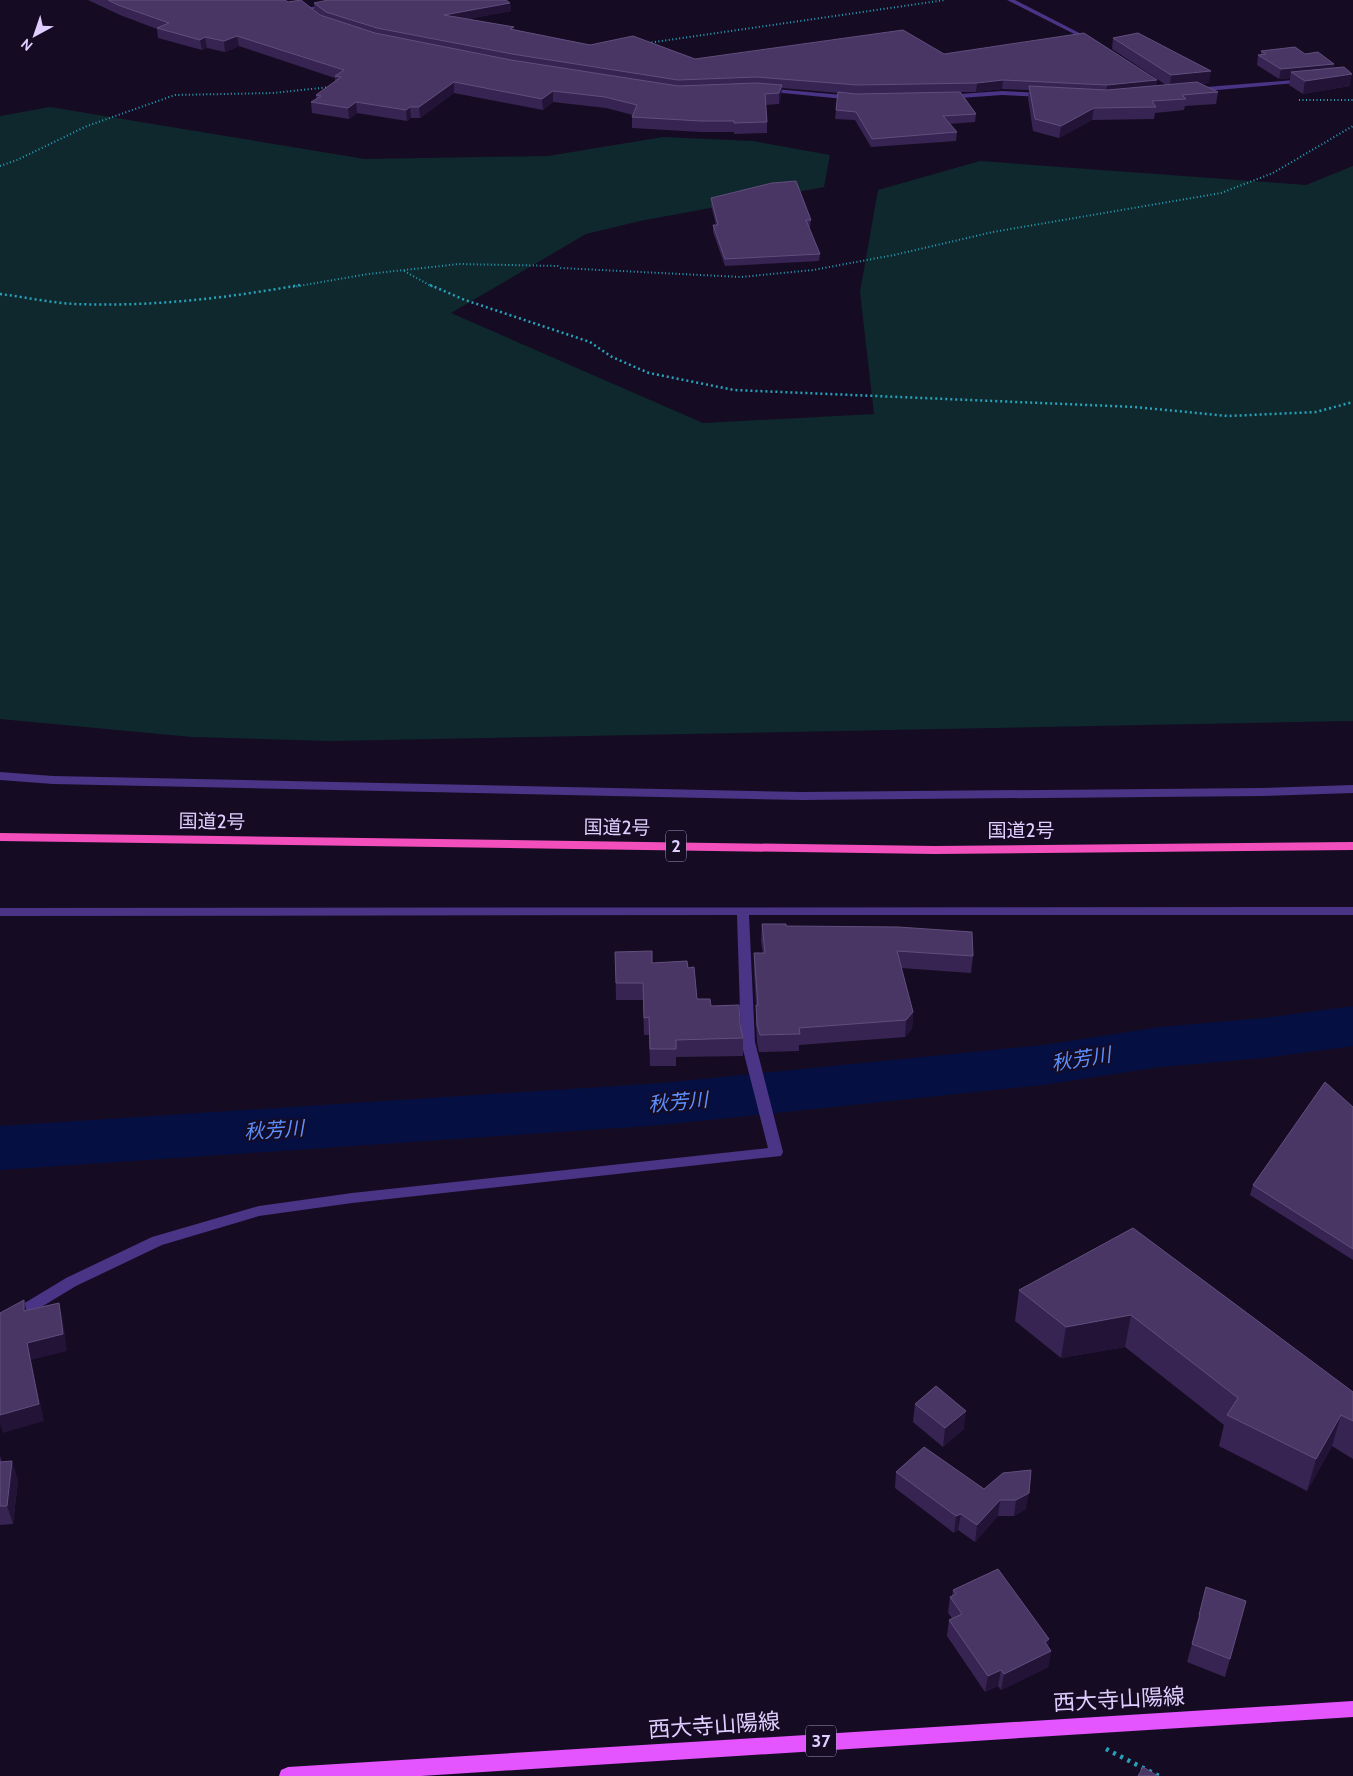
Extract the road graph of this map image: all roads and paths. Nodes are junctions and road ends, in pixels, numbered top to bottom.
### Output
1 (359, 0) edge
2 (945, 0) edge
3 (1010, 0) edge
4 (318, 18) edge
5 (643, 44) edge
6 (1102, 48) edge
7 (1310, 80) edge
8 (339, 86) edge
9 (756, 90) edge
10 (1188, 90) edge
11 (1055, 96) edge
12 (939, 97) edge
13 (863, 98) edge
14 (1353, 126) edge
15 (0, 166) edge
16 (403, 270) junction
17 (0, 294) edge
18 (1353, 402) edge
19 (0, 776) edge
20 (1353, 790) edge
21 (0, 838) edge
22 (1353, 846) edge
23 (1353, 911) edge
24 (0, 912) edge
25 (743, 912) junction
26 (0, 1326) edge
27 (1353, 1710) edge
28 (1102, 1747) dead end
29 (288, 1776) edge
30 (1160, 1776) edge

1 - 4 street
2 - 5 path
3 - 6 street
7 - 10 street
8 - 15 path
9 - 13 street
11 - 12 street
14 - 16 path
16 - 17 path
16 - 18 path
19 - 20 street
21 - 22 highway, 国道2号 / 2
23 - 25 street
24 - 25 street
25 - 26 street
27 - 29 main road, 西大寺山陽線 / 37
28 - 30 path

